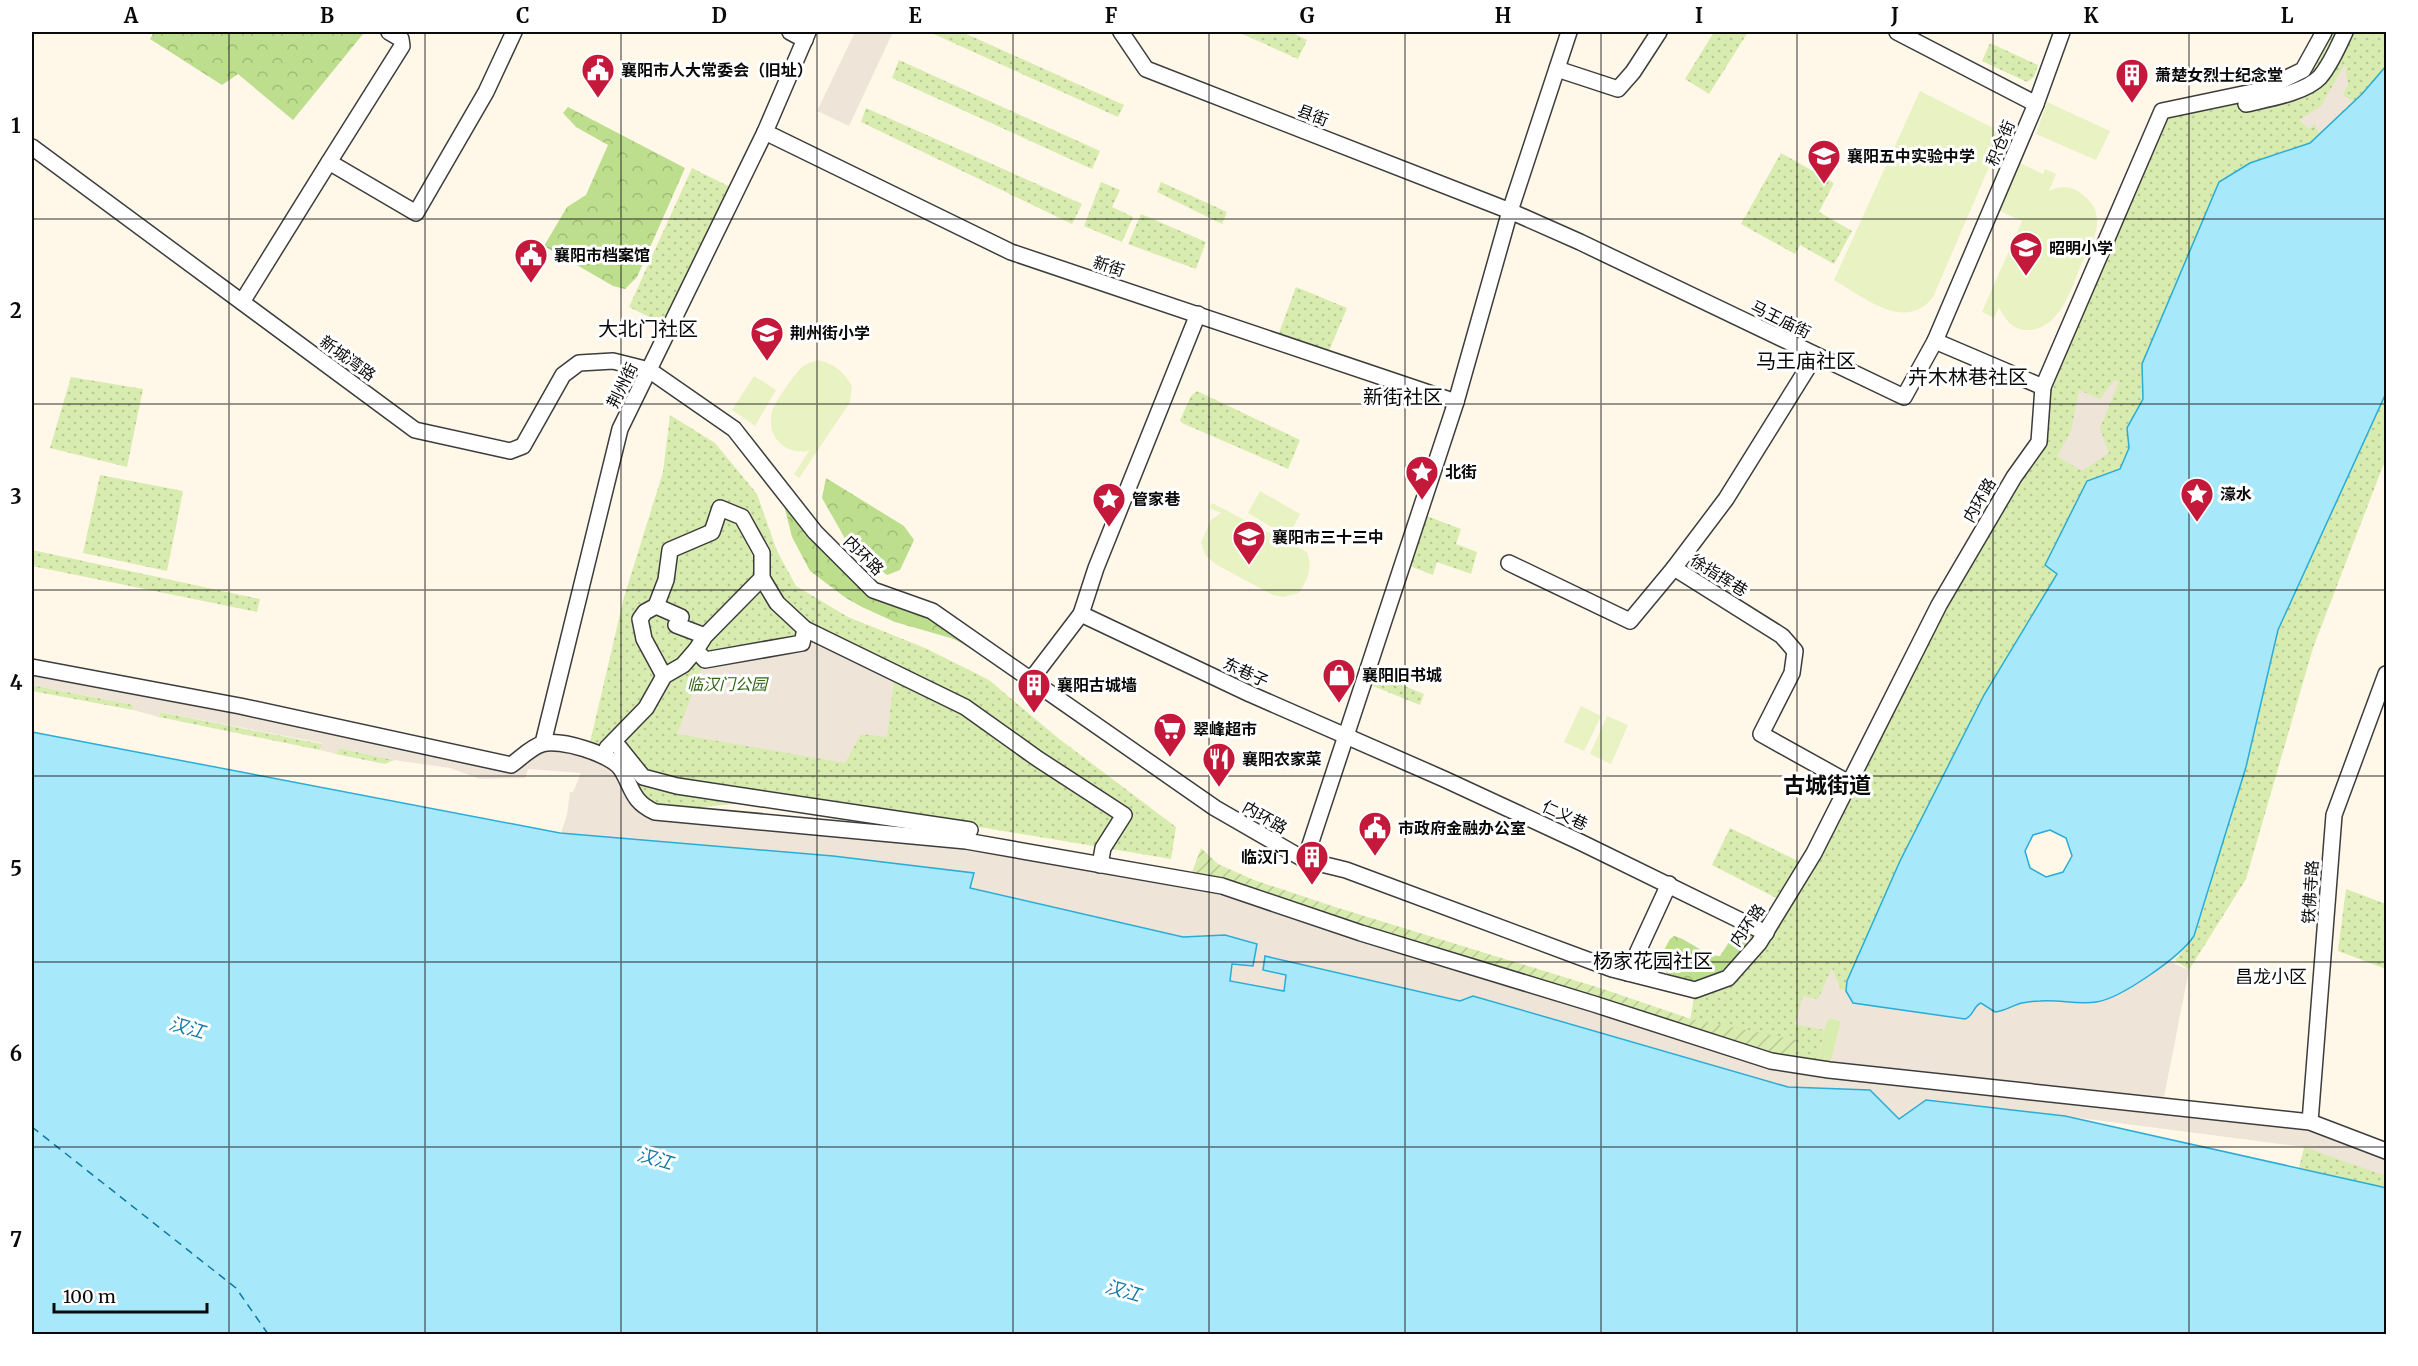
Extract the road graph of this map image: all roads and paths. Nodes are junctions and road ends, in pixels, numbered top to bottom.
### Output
1 (389, 32) edge
2 (514, 32) edge
3 (790, 32) edge
4 (1121, 32) edge
5 (1569, 32) edge
6 (1659, 32) edge
7 (1897, 32) edge
8 (2062, 32) edge
9 (2324, 32) edge
10 (2345, 32) edge
11 (807, 35) edge
12 (1557, 69) junction
13 (2036, 104) junction
14 (2182, 107) junction
15 (765, 132) junction
16 (32, 147) edge
17 (329, 162) junction
18 (1510, 211) junction
19 (242, 302) junction
20 (1198, 314) junction
21 (666, 335) junction
22 (1935, 341) junction
23 (1815, 356) junction
24 (613, 361) junction
25 (649, 370) junction
26 (672, 386) junction
27 (2043, 387) junction
28 (1456, 402) junction
29 (1509, 563) dead end
30 (1674, 568) junction
31 (762, 578) junction
32 (656, 606) junction
33 (1081, 614) junction
34 (805, 629) junction
35 (705, 636) junction
36 (696, 650) junction
37 (32, 667) edge
38 (2386, 674) edge
39 (664, 675) junction
40 (1030, 681) junction
41 (2383, 692) edge
42 (1346, 736) junction
43 (614, 741) junction
44 (543, 743) junction
45 (600, 755) junction
46 (1849, 783) junction
47 (970, 830) dead end
48 (1305, 860) junction
49 (1100, 865) junction
50 (1669, 884) junction
51 (1766, 933) junction
52 (1628, 973) junction
53 (2310, 1122) junction
54 (2386, 1151) edge

1 - 17 street
2 - 17 street
3 - 11 street
4 - 18 street, 县街
5 - 12 street
6 - 12 street
7 - 13 street
8 - 13 street, 积仓街
9 - 14 street, 内环路
10 - 14 street
11 - 15 street, 荆州街
12 - 18 street
13 - 22 street, 积仓街
14 - 27 street, 内环路
15 - 20 street, 新街
15 - 21 street, 荆州街
16 - 19 street, 新城湾路
17 - 19 street
18 - 23 street, 马王庙街
18 - 28 street
19 - 24 street, 新城湾路
20 - 28 street, 新街
20 - 33 street
21 - 24 street
21 - 25 street, 荆州街
21 - 26 street
22 - 23 street, 马王庙街
22 - 27 street
23 - 30 street, 徐指挥巷
24 - 25 street, 新城湾路
25 - 26 street, 内环路
25 - 44 street, 荆州街
26 - 40 street, 内环路
27 - 46 street, 内环路
28 - 42 street
29 - 30 street
30 - 46 street, 徐指挥巷
31 - 32 street
31 - 34 street
31 - 35 street
32 - 35 street
32 - 39 street
33 - 40 street
33 - 42 street, 东巷子
34 - 36 street
34 - 49 street
35 - 36 street
36 - 39 street
37 - 44 street
38 - 41 street, 铁佛寺路
39 - 43 street
40 - 48 street, 内环路
41 - 53 street, 铁佛寺路
42 - 48 street
42 - 50 street, 仁义巷
43 - 45 street
43 - 47 street
44 - 45 street
45 - 49 street
46 - 51 street, 内环路
48 - 52 street, 内环路
49 - 53 street
50 - 51 street, 仁义巷
50 - 52 street
51 - 52 street, 内环路
53 - 54 street

